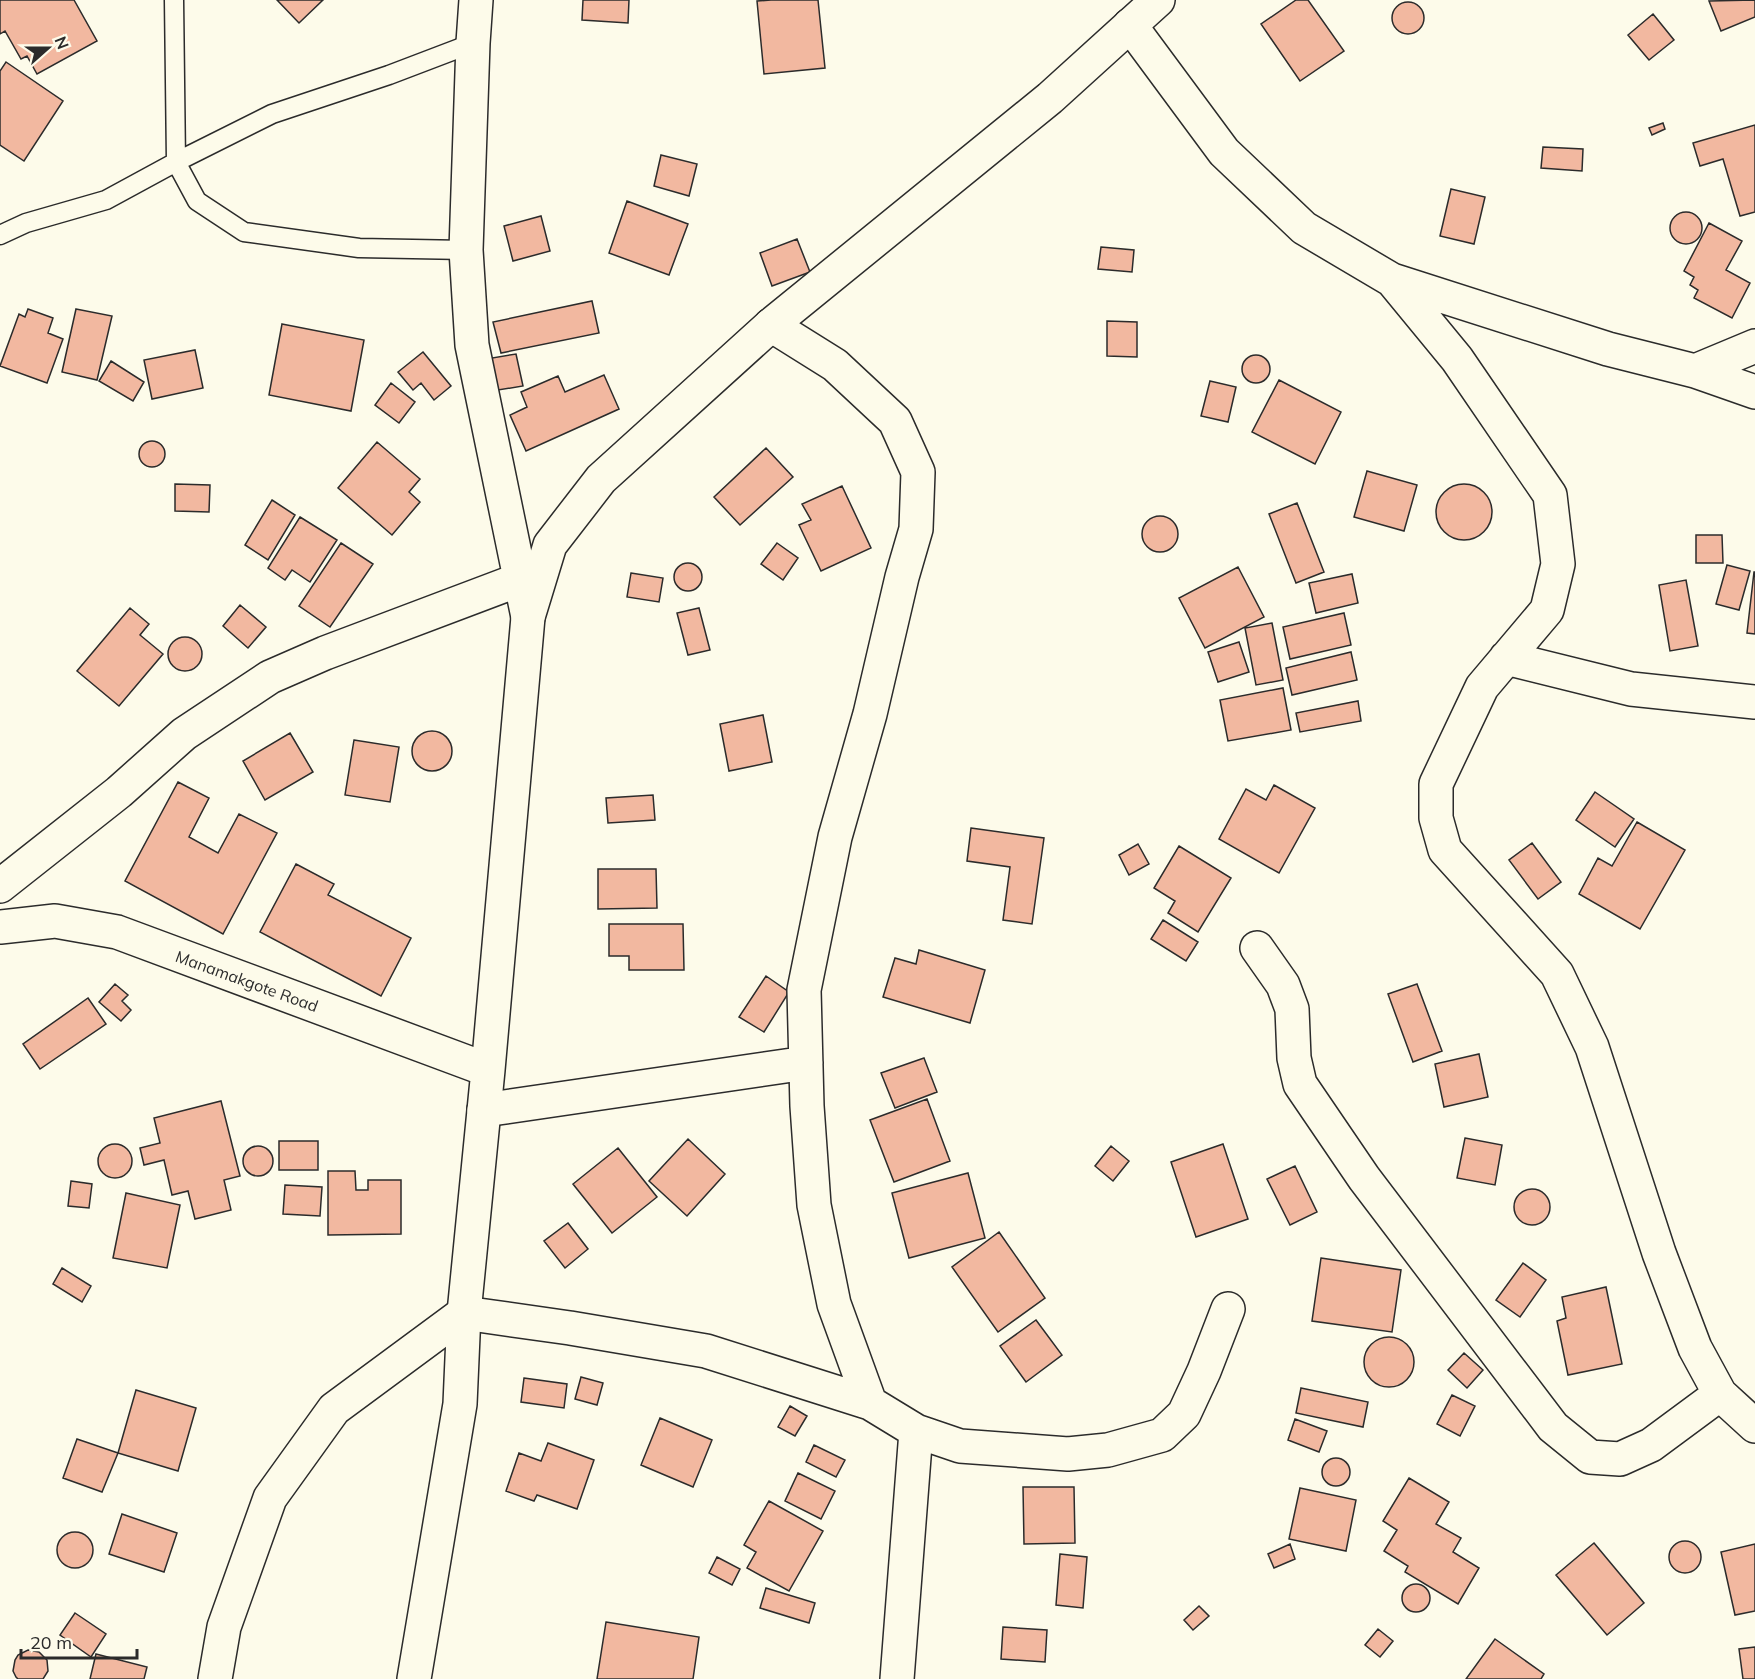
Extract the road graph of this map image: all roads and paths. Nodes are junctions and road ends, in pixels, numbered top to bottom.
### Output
1 (174, 0) edge
2 (476, 0) edge
3 (1158, 0) edge
4 (1130, 25) junction
5 (473, 43) junction
6 (176, 162) junction
7 (0, 235) edge
8 (466, 250) junction
9 (1392, 280) junction
10 (771, 325) junction
11 (1755, 346) edge
12 (1695, 371) junction
13 (1755, 392) edge
14 (520, 579) junction
15 (528, 617) junction
16 (1506, 658) junction
17 (1755, 702) edge
18 (0, 886) edge
19 (0, 927) edge
20 (1257, 948) dead end
21 (806, 1063) junction
22 (488, 1070) junction
23 (484, 1110) junction
24 (1228, 1309) dead end
25 (464, 1313) junction
26 (1720, 1394) junction
27 (870, 1403) junction
28 (1755, 1426) edge
29 (916, 1431) junction
30 (215, 1679) edge
31 (414, 1679) edge
32 (897, 1679) edge

1 - 6 lane
2 - 5 street
3 - 4 street
4 - 9 street
4 - 10 street
5 - 6 lane
5 - 8 street
6 - 7 lane
6 - 8 lane
8 - 14 street
9 - 12 street
9 - 16 street
10 - 15 street
10 - 21 street
11 - 12 street
12 - 13 street
14 - 15 street
14 - 18 street
15 - 22 street
16 - 17 street
16 - 26 street
19 - 22 street, Manamakgote Road
20 - 26 street
21 - 23 street
21 - 27 street
22 - 23 street
23 - 25 street
24 - 29 street
25 - 27 street
25 - 30 street
25 - 31 street
26 - 28 street
27 - 29 street
29 - 32 street

